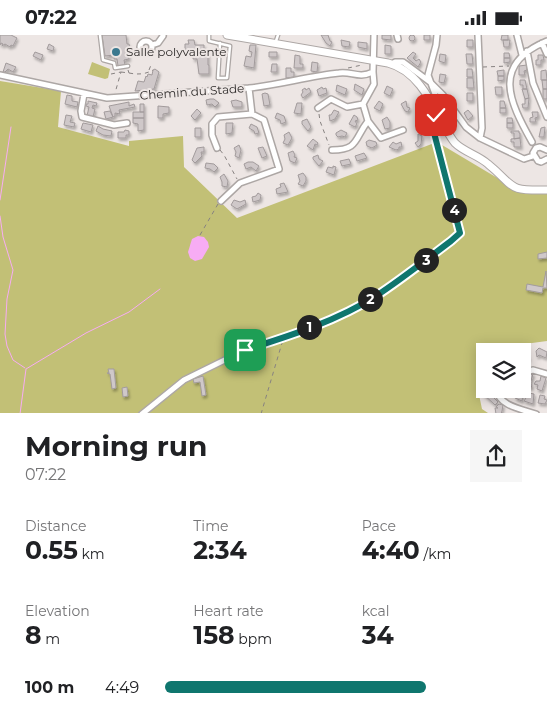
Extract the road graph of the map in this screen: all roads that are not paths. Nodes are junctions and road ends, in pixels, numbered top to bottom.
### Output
1 (100, 35) edge
2 (163, 35) edge
3 (209, 35) edge
4 (227, 35) edge
5 (278, 35) edge
6 (374, 35) edge
7 (437, 35) edge
8 (478, 35) edge
9 (517, 35) edge
10 (544, 42) edge
11 (220, 43) junction
12 (276, 43) junction
13 (152, 45) dead end
14 (527, 51) junction
15 (547, 54) edge
16 (522, 55) junction
17 (373, 61) junction
18 (392, 64) junction
19 (127, 66) road end
20 (373, 72) junction
21 (0, 75) edge
22 (430, 82) junction
23 (249, 88) junction
24 (84, 94) junction
25 (363, 104) junction
26 (318, 108) road end
27 (437, 113) junction
28 (252, 114) junction
29 (547, 117) edge
30 (368, 121) junction
31 (127, 123) dead end
32 (403, 130) dead end
33 (480, 138) junction
34 (532, 142) junction
35 (544, 147) edge
36 (217, 148) road end
37 (332, 150) road end
38 (533, 155) junction
39 (546, 161) edge
40 (547, 190) edge
41 (221, 201) road end
42 (531, 371) edge
43 (547, 374) edge
44 (500, 398) edge
45 (142, 413) edge
46 (536, 413) edge

1 - 19 lane
2 - 13 street
3 - 11 lane
4 - 12 street
5 - 12 lane
6 - 17 street
7 - 22 street
8 - 33 street
9 - 16 street
10 - 14 street
10 - 15 street
11 - 11 lane
12 - 17 street
14 - 16 street
14 - 29 street
16 - 34 street
17 - 18 street
17 - 20 street
18 - 22 street
18 - 27 street
20 - 23 street, Chemin du Stade
20 - 25 street
21 - 24 street, Chemin du Stade
22 - 27 street
22 - 33 street
23 - 24 street, Chemin du Stade
23 - 28 street
24 - 31 street
25 - 26 street
25 - 30 street
27 - 40 street
27 - 45 street
28 - 36 street
28 - 41 street
30 - 32 street
30 - 37 street
33 - 38 street
34 - 35 street
34 - 38 street
35 - 38 street
38 - 39 street
42 - 43 street
44 - 46 street

